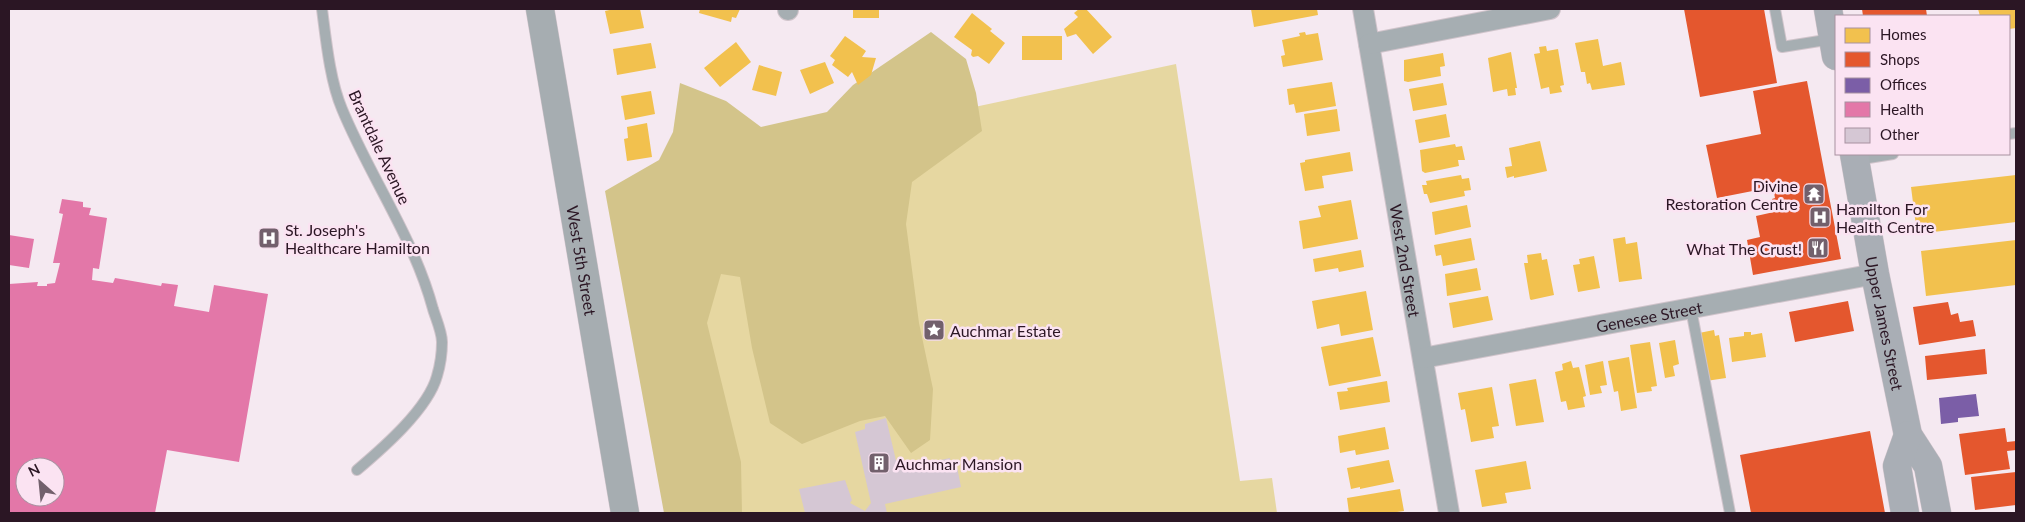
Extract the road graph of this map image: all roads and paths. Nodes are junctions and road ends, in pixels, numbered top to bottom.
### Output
1 (322, 9) edge
2 (540, 9) edge
3 (1363, 9) edge
4 (1550, 9) edge
5 (1775, 9) edge
6 (1828, 9) edge
7 (1369, 44) junction
8 (1835, 47) edge
9 (1880, 155) edge
10 (1854, 157) edge
11 (1875, 274) junction
12 (1691, 309) junction
13 (1423, 358) junction
14 (1908, 435) junction
15 (357, 470) dead end
16 (625, 513) edge
17 (1449, 513) edge
18 (1730, 513) edge
19 (1905, 513) edge
20 (1937, 513) edge

1 - 15 lane, Brantdale Avenue
2 - 16 main road, West 5th Street
3 - 7 street, West 2nd Street
4 - 7 street
5 - 8 lane
6 - 8 main road
7 - 13 street, West 2nd Street
9 - 10 lane
10 - 11 main road, Upper James Street
11 - 12 street, Genesee Street
11 - 14 main road, Upper James Street
12 - 13 street, Genesee Street
12 - 18 lane
13 - 17 street, West 2nd Street
14 - 19 main road
14 - 20 main road, Upper James Street

